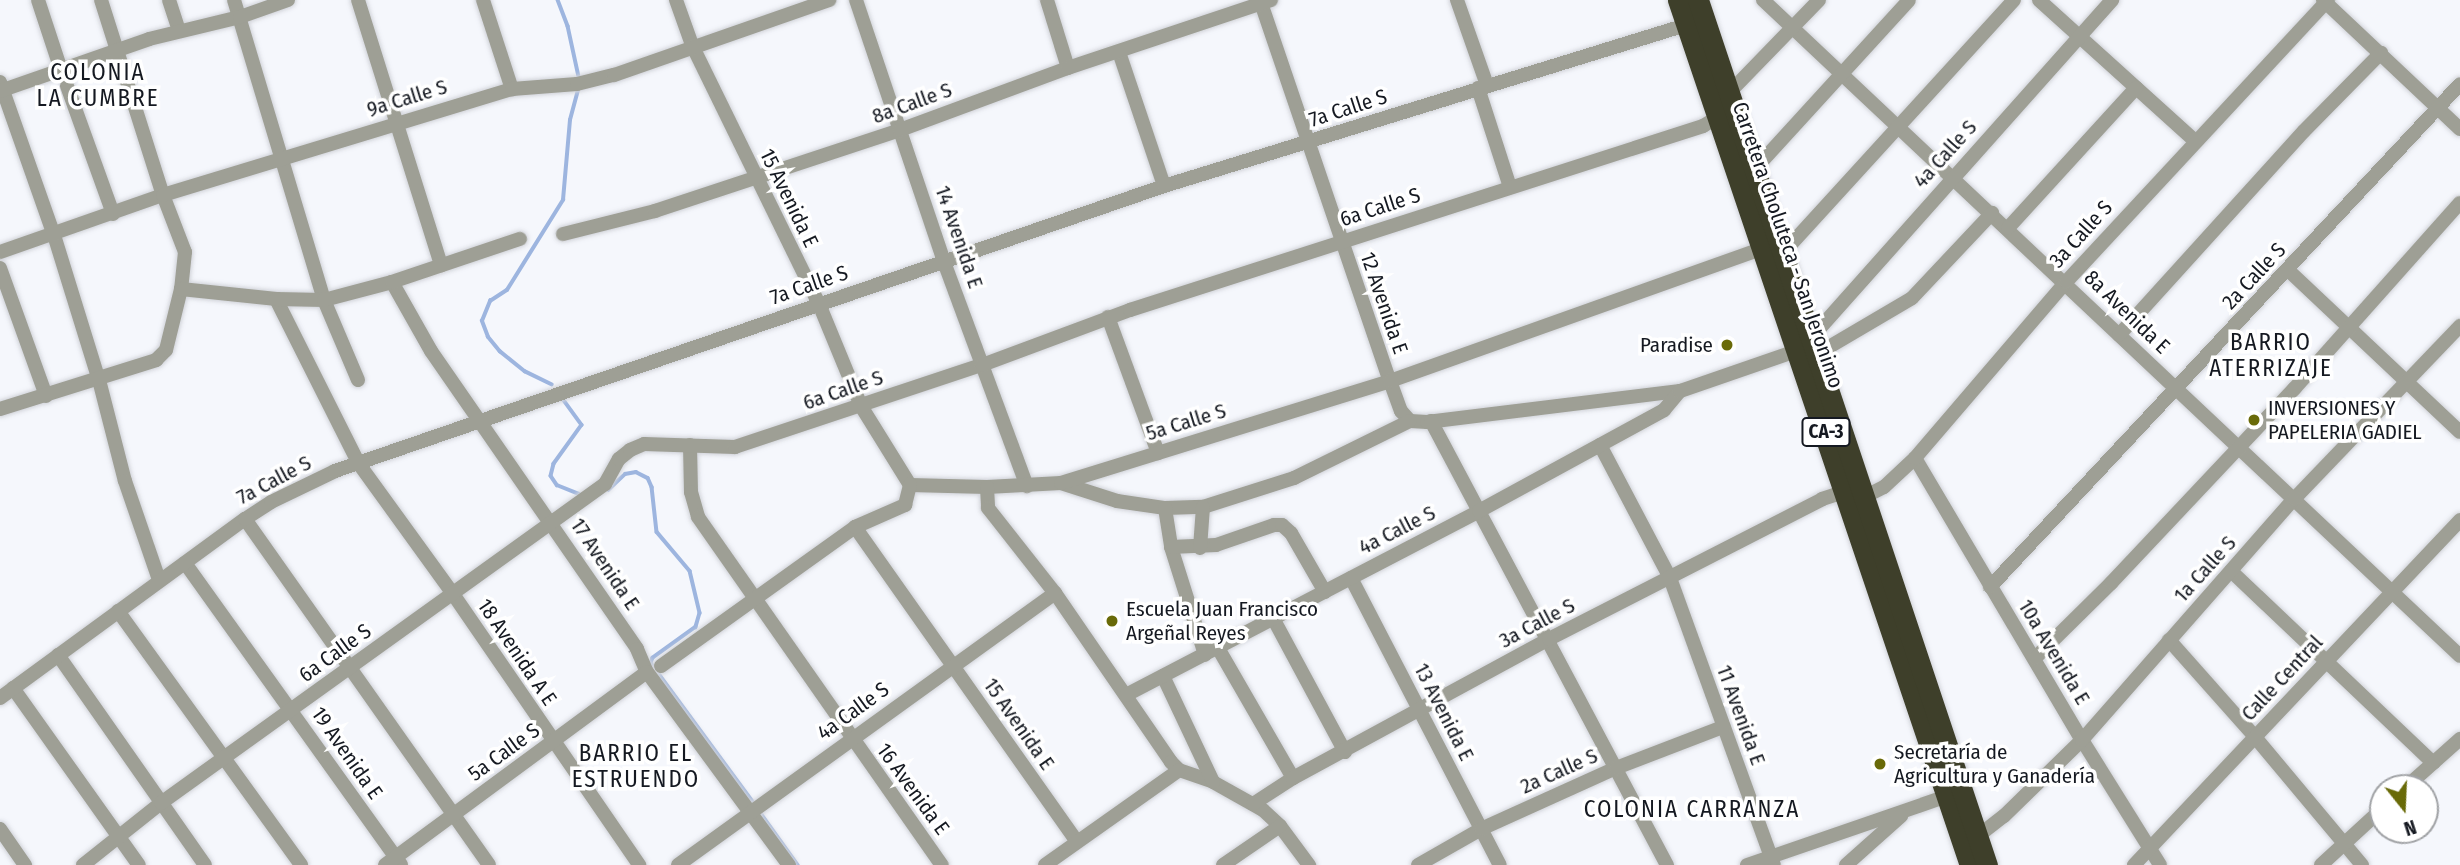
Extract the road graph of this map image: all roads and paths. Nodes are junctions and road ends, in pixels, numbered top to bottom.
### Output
1 (38, 0) edge
2 (101, 0) edge
3 (169, 0) edge
4 (234, 0) edge
5 (288, 0) edge
6 (358, 0) edge
7 (484, 0) edge
8 (676, 0) edge
9 (829, 0) edge
10 (856, 0) edge
11 (1047, 0) edge
12 (1457, 0) edge
13 (1678, 0) edge
14 (1698, 0) edge
15 (1763, 0) edge
16 (1819, 0) edge
17 (1909, 0) edge
18 (2014, 0) edge
19 (2039, 0) edge
20 (2112, 0) edge
21 (1264, 1) edge
22 (2326, 1) edge
23 (240, 16) junction
24 (1686, 25) junction
25 (1794, 29) junction
26 (179, 30) junction
27 (2080, 36) junction
28 (692, 45) junction
29 (117, 50) junction
30 (1119, 52) junction
31 (2381, 53) junction
32 (1068, 68) junction
33 (61, 69) junction
34 (1842, 74) junction
35 (2460, 84) edge
36 (67, 86) dead end
37 (1482, 86) junction
38 (1, 88) edge
39 (2136, 88) junction
40 (512, 89) junction
41 (1720, 106) junction
42 (2440, 107) junction
43 (396, 123) junction
44 (1898, 127) junction
45 (2460, 129) edge
46 (900, 130) junction
47 (2195, 141) junction
48 (1311, 142) junction
49 (283, 159) junction
50 (1754, 172) junction
51 (756, 177) junction
52 (1952, 177) junction
53 (1164, 187) junction
54 (1510, 187) junction
55 (163, 195) junction
56 (2460, 203) edge
57 (1992, 213) junction
58 (113, 214) junction
59 (2008, 228) junction
60 (563, 234) dead end
61 (54, 235) junction
62 (520, 239) dead end
63 (1340, 242) junction
64 (1772, 251) junction
65 (0, 252) edge
66 (944, 262) junction
67 (441, 265) junction
68 (0, 268) edge
69 (2288, 270) junction
70 (391, 282) junction
71 (2066, 282) junction
72 (181, 289) junction
73 (276, 299) junction
74 (324, 300) junction
75 (819, 304) junction
76 (1108, 317) junction
77 (2460, 326) edge
78 (2349, 329) junction
79 (2119, 335) junction
80 (1809, 347) junction
81 (982, 365) junction
82 (99, 380) junction
83 (358, 380) dead end
84 (1390, 381) junction
85 (2406, 382) junction
86 (2177, 389) junction
87 (1680, 391) junction
88 (46, 396) junction
89 (861, 406) junction
90 (0, 408) edge
91 (1405, 416) junction
92 (1431, 421) junction
93 (479, 423) junction
94 (2460, 432) edge
95 (690, 445) junction
96 (1600, 445) junction
97 (2239, 447) junction
98 (1158, 453) junction
99 (1915, 458) junction
100 (359, 464) junction
101 (1061, 483) junction
102 (910, 485) junction
103 (1027, 486) junction
104 (986, 487) junction
105 (1857, 496) junction
106 (2294, 499) junction
107 (1203, 507) junction
108 (1165, 508) junction
109 (1479, 511) junction
110 (245, 519) junction
111 (2460, 520) edge
112 (552, 523) junction
113 (855, 527) junction
114 (1171, 547) junction
115 (1200, 548) junction
116 (185, 563) junction
117 (2231, 571) junction
118 (1351, 578) junction
119 (1670, 578) junction
120 (159, 580) junction
121 (1990, 587) junction
122 (2392, 591) junction
123 (1325, 592) junction
124 (1055, 593) junction
125 (453, 594) junction
126 (755, 598) junction
127 (118, 611) junction
128 (1274, 620) junction
129 (1549, 639) junction
130 (2169, 640) junction
131 (1212, 652) junction
132 (58, 655) junction
133 (2460, 656) edge
134 (2035, 658) junction
135 (2328, 661) junction
136 (952, 665) junction
137 (351, 668) junction
138 (654, 669) junction
139 (1163, 676) junction
140 (13, 688) junction
141 (1126, 695) junction
142 (0, 698) edge
143 (292, 711) junction
144 (1420, 711) junction
145 (1723, 727) junction
146 (2255, 737) junction
147 (851, 739) junction
148 (2460, 739) edge
149 (2081, 740) junction
150 (553, 743) junction
151 (1345, 752) junction
152 (225, 757) junction
153 (2433, 763) junction
154 (1616, 768) junction
155 (1179, 770) junction
156 (2421, 774) edge
157 (1293, 778) junction
158 (1213, 782) junction
159 (1947, 796) junction
160 (161, 803) junction
161 (1253, 804) junction
162 (752, 811) junction
163 (1907, 811) junction
164 (454, 815) junction
165 (2369, 821) edge
166 (1280, 826) junction
167 (0, 829) edge
168 (1481, 829) junction
169 (119, 836) junction
170 (1978, 836) junction
171 (1077, 842) junction
172 (2343, 844) junction
173 (2150, 848) junction
174 (1772, 861) edge
175 (394, 863) edge
176 (26, 865) edge
177 (82, 865) edge
178 (139, 865) edge
179 (205, 865) edge
180 (301, 865) edge
181 (489, 865) edge
182 (639, 865) edge
183 (678, 865) edge
184 (789, 865) edge
185 (942, 865) edge
186 (1045, 865) edge
187 (1223, 865) edge
188 (1309, 865) edge
189 (1418, 865) edge
190 (1500, 865) edge
191 (1667, 865) edge
192 (1747, 865) edge
193 (1846, 865) edge
194 (1970, 865) edge
195 (1987, 865) edge
196 (2134, 865) edge
197 (2160, 865) edge
198 (2321, 865) edge
199 (2362, 865) edge

1 - 33 street
2 - 29 street
3 - 26 street
4 - 23 street
5 - 23 street
6 - 43 street
7 - 40 street
8 - 28 street, 15 Avenida E
9 - 28 street, 9a Calle S
10 - 46 street, 14 Avenida E
11 - 32 street
12 - 37 street
13 - 24 highway, Carretera Choluteca - San Jeronimo / CA-3
14 - 41 highway, Carretera Choluteca - San Jeronimo / CA-3
15 - 25 street, 8a Avenida E
16 - 25 street
17 - 34 street
18 - 44 street
19 - 27 street
20 - 27 street, 4a Calle S
21 - 30 street, 8a Calle S
21 - 48 street, 12 Avenida E
22 - 31 street
22 - 47 street, 3a Calle S
23 - 26 street
23 - 49 street
24 - 37 street, 7a Calle S
24 - 41 highway, Carretera Choluteca - San Jeronimo / CA-3
25 - 34 street, 8a Avenida E
25 - 41 street
26 - 29 street
27 - 39 street
27 - 52 street, 4a Calle S
28 - 40 street, 9a Calle S
28 - 51 street, 15 Avenida E
29 - 33 street
29 - 55 street
30 - 32 street, 8a Calle S
30 - 53 street
31 - 42 street
31 - 79 street
32 - 46 street, 8a Calle S
33 - 38 street
34 - 44 street, 8a Avenida E
34 - 50 street
35 - 42 street, 2a Calle S
36 - 58 street
37 - 48 street, 7a Calle S
37 - 54 street
38 - 61 street
39 - 47 street
39 - 59 street
40 - 43 street, 9a Calle S
41 - 50 highway, Carretera Choluteca - San Jeronimo / CA-3
41 - 54 street, 6a Calle S
41 - 64 highway, Carretera Choluteca - San Jeronimo / CA-3
42 - 45 street
42 - 69 street, 2a Calle S
43 - 49 street, 9a Calle S
43 - 67 street
44 - 52 street, 8a Avenida E
44 - 64 street
46 - 51 street, 8a Calle S
46 - 66 street, 14 Avenida E
47 - 71 street, 3a Calle S
48 - 53 street, 7a Calle S
48 - 63 street, 12 Avenida E
49 - 55 street, 9a Calle S
49 - 74 street
50 - 64 highway, Carretera Choluteca - San Jeronimo / CA-3
51 - 60 street, 8a Calle S
51 - 75 street, 15 Avenida E
52 - 57 street, 8a Avenida E
52 - 80 street, 4a Calle S
53 - 66 street, 7a Calle S
54 - 63 street, 6a Calle S
55 - 58 street, 9a Calle S
55 - 72 street
56 - 78 street
57 - 59 street, 8a Avenida E
57 - 80 street
58 - 61 street, 9a Calle S
59 - 71 street, 8a Avenida E
61 - 65 street, 9a Calle S
61 - 82 street
62 - 67 street
63 - 76 street, 6a Calle S
63 - 84 street, 12 Avenida E
64 - 80 highway, Carretera Choluteca - San Jeronimo / CA-3
64 - 84 street, 5a Calle S
66 - 75 street, 7a Calle S
66 - 81 street, 14 Avenida E
67 - 70 street
68 - 88 street
69 - 78 street
69 - 86 street, 2a Calle S
70 - 74 street
70 - 93 street, 17 Avenida E
71 - 79 street, 8a Avenida E
71 - 99 street, 3a Calle S
72 - 73 street
72 - 82 street
73 - 74 street
73 - 100 street, 18 Avenida A E
74 - 83 street
75 - 89 street, 15 Avenida E
75 - 93 street, 7a Calle S
76 - 81 street, 6a Calle S
76 - 98 street
77 - 85 street, 1a Calle S
78 - 85 street
78 - 97 street
79 - 86 street, 8a Avenida E
80 - 87 street, 4a Calle S
80 - 105 highway, Carretera Choluteca - San Jeronimo / CA-3
81 - 89 street, 6a Calle S
81 - 103 street, 14 Avenida E
82 - 88 street
82 - 120 street
84 - 91 street, 12 Avenida E
84 - 98 street, 5a Calle S
85 - 94 street
85 - 106 street, 1a Calle S
86 - 97 street, 8a Avenida E
86 - 121 street, 2a Calle S
87 - 92 street, 4a Calle S
87 - 96 street, 4a Calle S
88 - 90 street
89 - 95 street, 6a Calle S
89 - 102 street, 15 Avenida E
91 - 92 street, 4a Calle S
91 - 107 street
92 - 109 street
93 - 100 street, 7a Calle S
93 - 112 street, 17 Avenida E
95 - 112 street, 6a Calle S
95 - 126 street, 16 Avenida E
96 - 109 street, 4a Calle S
96 - 119 street, 11 Avenida E
97 - 106 street, 8a Avenida E
97 - 134 street
98 - 101 street, 5a Calle S
99 - 105 street, 3a Calle S
99 - 121 street, 10a Avenida E
100 - 110 street, 7a Calle S
100 - 125 street, 18 Avenida A E
101 - 103 street, 5a Calle S
101 - 108 street
102 - 104 street, 5a Calle S
102 - 113 street, 5a Calle S
103 - 104 street, 5a Calle S
104 - 124 street
105 - 119 street, 3a Calle S
105 - 159 highway, Carretera Choluteca - San Jeronimo / CA-3
105 - 170 highway, Carretera Choluteca - San Jeronimo / CA-3
106 - 117 street, 1a Calle S
106 - 122 street, 8a Avenida E
107 - 108 street
107 - 115 street
108 - 114 street
109 - 118 street, 4a Calle S
109 - 129 street
110 - 116 street, 7a Calle S
110 - 137 street
111 - 122 street, Calle Central
112 - 125 street, 6a Calle S
112 - 138 street, 17 Avenida E
113 - 126 street, 5a Calle S
113 - 136 street, 15 Avenida E
114 - 115 street
114 - 131 street
115 - 123 street
116 - 120 street, 7a Calle S
116 - 143 street, 19 Avenida E
117 - 130 street, 1a Calle S
117 - 135 street
118 - 123 street, 4a Calle S
118 - 144 street, 13 Avenida E
119 - 129 street, 3a Calle S
119 - 145 street, 11 Avenida E
120 - 127 street, 7a Calle S
121 - 134 street, 10a Avenida E
122 - 133 street, 8a Avenida E
122 - 135 street, Calle Central
123 - 128 street, 4a Calle S
124 - 136 street, 4a Calle S
124 - 141 street
125 - 137 street, 6a Calle S
125 - 150 street, 18 Avenida A E
126 - 138 street, 5a Calle S
126 - 147 street, 16 Avenida E
127 - 132 street, 7a Calle S
127 - 152 street
128 - 131 street, 4a Calle S
128 - 151 street
129 - 144 street, 3a Calle S
129 - 154 street
130 - 146 street
130 - 149 street, 1a Calle S
131 - 139 street, 4a Calle S
131 - 157 street
132 - 140 street, 7a Calle S
132 - 160 street
134 - 149 street, 10a Avenida E
135 - 146 street, Calle Central
135 - 153 street
136 - 147 street, 4a Calle S
136 - 171 street, 15 Avenida E
137 - 143 street, 6a Calle S
137 - 164 street
138 - 150 street, 5a Calle S
138 - 162 street, 17 Avenida E
139 - 141 street, 4a Calle S
139 - 158 street
140 - 142 street, 7a Calle S
140 - 169 street
141 - 155 street
143 - 152 street, 6a Calle S
143 - 175 street, 19 Avenida E
144 - 151 street, 3a Calle S
144 - 168 street, 13 Avenida E
145 - 154 street, 2a Calle S
145 - 174 street, 11 Avenida E
146 - 172 street
146 - 173 street, Calle Central
147 - 162 street, 4a Calle S
147 - 185 street, 16 Avenida E
148 - 153 street
149 - 170 street, 1a Calle S
149 - 173 street, 10a Avenida E
150 - 164 street, 5a Calle S
150 - 182 street, 18 Avenida A E
151 - 157 street, 3a Calle S
152 - 160 street, 6a Calle S
152 - 180 street
153 - 156 street
154 - 168 street, 2a Calle S
154 - 191 street
155 - 158 street
155 - 171 street
157 - 161 street, 3a Calle S
158 - 161 street
159 - 163 street
159 - 194 highway, Carretera Choluteca - San Jeronimo / CA-3
160 - 169 street, 6a Calle S
160 - 179 street
161 - 166 street
162 - 183 street, 4a Calle S
162 - 184 street, 17 Avenida E
163 - 174 street
163 - 193 street
164 - 175 street, 5a Calle S
164 - 181 street
165 - 172 street
166 - 187 street
166 - 188 street
167 - 176 street
168 - 189 street, 2a Calle S
168 - 190 street, 13 Avenida E
169 - 177 street, 6a Calle S
169 - 178 street
170 - 195 highway, Carretera Choluteca - San Jeronimo / CA-3
171 - 186 street
172 - 198 street
172 - 199 street
173 - 196 street, Calle Central
173 - 197 street, 10a Avenida E
174 - 192 street

